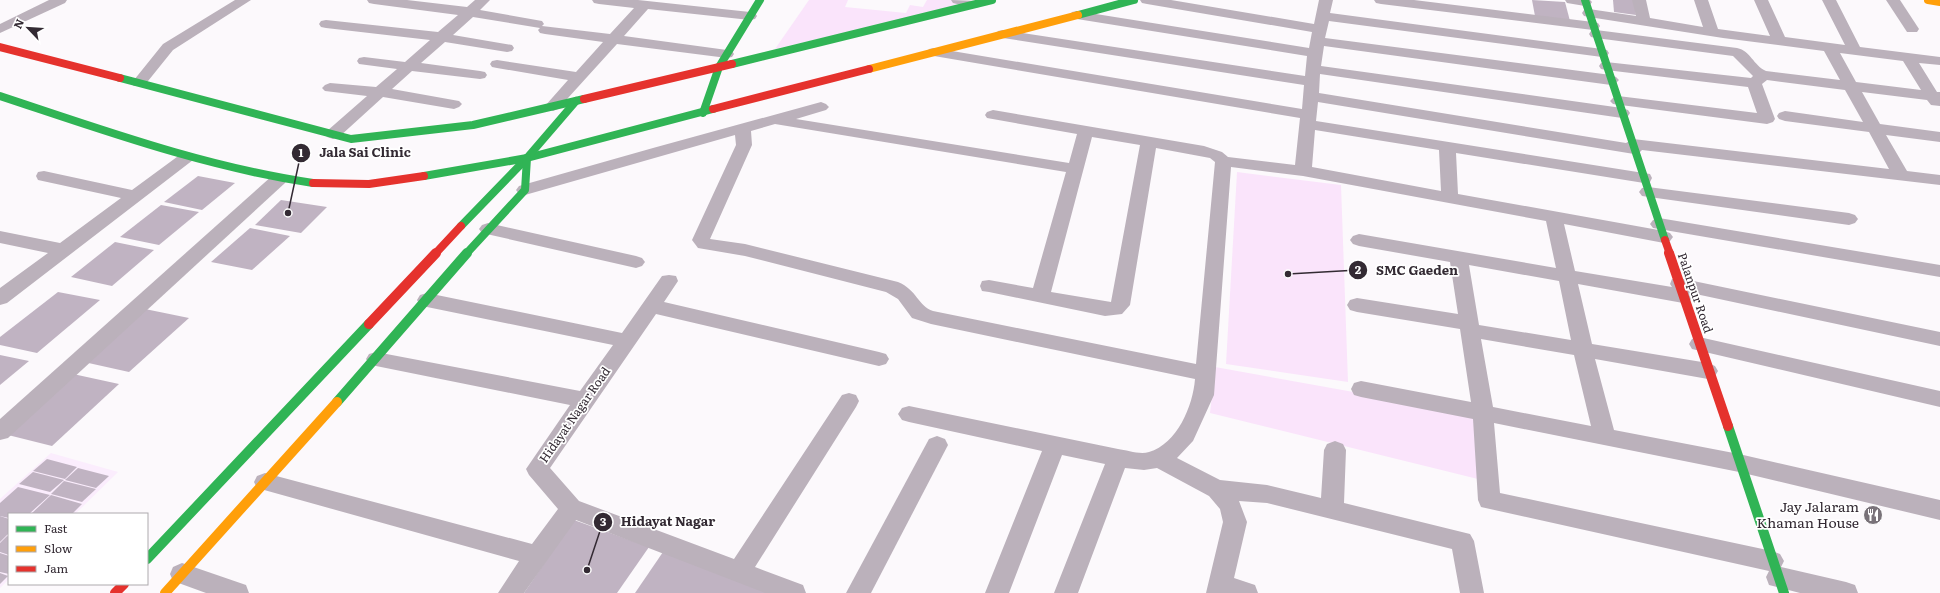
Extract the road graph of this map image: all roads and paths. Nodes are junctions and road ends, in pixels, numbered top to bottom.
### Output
1 (60, 0) edge
2 (244, 0) edge
3 (374, 0) edge
4 (483, 0) edge
5 (599, 0) edge
6 (760, 0) edge
7 (958, 0) edge
8 (992, 0) edge
9 (1134, 0) edge
10 (1147, 0) edge
11 (1381, 0) edge
12 (1639, 0) edge
13 (1701, 0) edge
14 (1761, 0) edge
15 (1830, 0) edge
16 (1893, 0) edge
17 (1928, 0) edge
18 (1940, 2) edge
19 (974, 4) junction
20 (1583, 4) edge
21 (644, 5) junction
22 (470, 12) junction
23 (1077, 15) junction
24 (750, 16) junction
25 (1644, 21) junction
26 (326, 24) dead end
27 (0, 29) edge
28 (1912, 29) dead end
29 (1595, 30) junction
30 (1712, 32) junction
31 (1003, 34) junction
32 (442, 37) junction
33 (614, 39) junction
34 (1780, 41) junction
35 (0, 47) edge
36 (1829, 47) junction
37 (507, 48) dead end
38 (1855, 51) junction
39 (934, 52) junction
40 (1316, 52) edge
41 (727, 54) junction
42 (1908, 57) junction
43 (1683, 60) junction
44 (364, 61) dead end
45 (1940, 61) edge
46 (497, 64) dead end
47 (410, 65) junction
48 (1606, 66) junction
49 (719, 67) junction
50 (480, 75) dead end
51 (580, 77) junction
52 (1759, 79) junction
53 (139, 83) junction
54 (1851, 86) junction
55 (330, 88) dead end
56 (380, 92) junction
57 (1936, 96) edge
58 (3, 100) edge
59 (576, 100) junction
60 (454, 104) dead end
61 (553, 106) junction
62 (821, 107) dead end
63 (1620, 107) junction
64 (1940, 109) edge
65 (703, 113) junction
66 (993, 116) dead end
67 (1785, 116) dead end
68 (774, 120) junction
69 (743, 128) junction
70 (1874, 128) junction
71 (1086, 131) junction
72 (333, 134) junction
73 (1940, 137) edge
74 (1149, 142) junction
75 (1447, 146) junction
76 (1634, 147) junction
77 (187, 156) junction
78 (527, 158) junction
79 (1223, 161) junction
80 (1076, 169) junction
81 (1303, 171) junction
82 (1901, 175) junction
83 (44, 176) dead end
84 (279, 179) junction
85 (1940, 180) edge
86 (1646, 185) junction
87 (525, 190) junction
88 (135, 196) junction
89 (1450, 198) junction
90 (1554, 217) junction
91 (1849, 219) dead end
92 (488, 229) junction
93 (1661, 231) junction
94 (0, 237) edge
95 (1359, 240) dead end
96 (63, 250) junction
97 (1459, 259) junction
98 (636, 262) dead end
99 (1940, 271) edge
100 (1567, 277) junction
101 (669, 281) dead end
102 (989, 286) dead end
103 (1681, 290) junction
104 (1041, 295) junction
105 (0, 298) edge
106 (427, 300) junction
107 (1357, 305) dead end
108 (651, 306) junction
109 (1469, 326) junction
110 (1940, 339) edge
111 (627, 341) junction
112 (1699, 344) junction
113 (1583, 350) junction
114 (879, 359) dead end
115 (376, 360) junction
116 (1708, 371) junction
117 (1206, 374) junction
118 (1361, 388) dead end
119 (1940, 399) edge
120 (584, 400) junction
121 (849, 401) dead end
122 (1483, 412) junction
123 (909, 414) dead end
124 (0, 432) edge
125 (1605, 437) junction
126 (937, 445) dead end
127 (1055, 445) junction
128 (1335, 450) dead end
129 (1118, 458) junction
130 (1157, 458) junction
131 (1739, 463) junction
132 (265, 482) junction
133 (1217, 489) junction
134 (571, 508) junction
135 (1332, 510) junction
136 (1940, 510) edge
137 (536, 555) junction
138 (148, 558) edge
139 (739, 572) junction
140 (182, 574) junction
141 (1778, 577) edge
142 (123, 585) edge
143 (1219, 589) edge
144 (115, 593) edge
145 (165, 593) edge
146 (237, 593) edge
147 (510, 593) edge
148 (794, 593) edge
149 (858, 593) edge
150 (997, 593) edge
151 (1066, 593) edge
152 (1246, 593) edge
153 (1472, 593) edge
154 (1846, 593) edge

1 - 27 street
2 - 53 street
3 - 22 street
4 - 22 street
5 - 21 street
6 - 24 street
7 - 19 street
8 - 19 street
9 - 23 street
10 - 40 street
11 - 29 street
12 - 25 street
13 - 30 street
14 - 34 street
15 - 38 street
16 - 28 street
17 - 18 street
19 - 49 street
20 - 25 street
20 - 29 street, Palanpur Road
21 - 24 street
21 - 33 street
22 - 32 street
22 - 33 street
23 - 31 street
23 - 40 street
24 - 41 street
25 - 30 street
26 - 32 street
29 - 43 street
29 - 48 street, Palanpur Road
30 - 34 street
31 - 39 street
31 - 40 street
32 - 37 street
32 - 47 street
33 - 41 street
33 - 51 street
34 - 36 street
35 - 53 street
36 - 38 street
36 - 54 street
38 - 42 street
39 - 40 street
39 - 65 street
40 - 48 street
40 - 48 street
40 - 63 street
40 - 75 street
40 - 76 street
40 - 81 street
41 - 49 street
42 - 45 street
42 - 57 street
43 - 48 street
43 - 52 street
43 - 52 street
44 - 47 street
46 - 51 street
47 - 50 street
47 - 56 street
48 - 63 street, Palanpur Road
49 - 59 street
49 - 65 street
51 - 61 street
52 - 54 street
52 - 63 street
53 - 72 street
54 - 57 street
54 - 70 street
55 - 56 street
56 - 60 street
56 - 72 street
57 - 64 street
58 - 77 street
59 - 61 street
59 - 78 street
61 - 72 street
62 - 68 street
63 - 76 street, Palanpur Road
65 - 78 street
66 - 71 street
67 - 70 street
68 - 69 street
68 - 80 street
69 - 87 street
69 - 117 street
70 - 73 street
70 - 82 street
71 - 74 street
71 - 80 street
74 - 79 street
74 - 104 street
75 - 86 street
75 - 89 street
76 - 82 street
76 - 86 street, Palanpur Road
77 - 84 street
77 - 88 street
78 - 84 street
78 - 87 street
78 - 138 street
79 - 81 street
79 - 117 street
80 - 104 street
81 - 89 street
82 - 85 street
83 - 88 street
84 - 124 street
86 - 91 street
86 - 93 street, Palanpur Road
87 - 92 street
88 - 96 street
89 - 90 street
90 - 93 street
90 - 100 street
92 - 98 street
92 - 106 street
93 - 99 street
93 - 103 street, Palanpur Road
94 - 96 street
95 - 97 street
96 - 105 street
97 - 100 street
97 - 109 street
100 - 103 street
100 - 113 street
101 - 108 street, Hidayat Nagar Road
102 - 104 street
103 - 110 street
103 - 112 street, Palanpur Road
106 - 111 street
106 - 115 street
107 - 109 street
108 - 111 street, Hidayat Nagar Road
108 - 114 street
109 - 113 street
109 - 122 street
111 - 120 street, Hidayat Nagar Road
112 - 116 street, Palanpur Road
112 - 119 street
113 - 116 street
113 - 125 street
115 - 120 street
115 - 132 street
116 - 131 street, Palanpur Road
117 - 130 street
118 - 122 street
120 - 134 street, Hidayat Nagar Road
121 - 139 street
122 - 125 street
122 - 141 street
123 - 127 street
125 - 131 street
126 - 149 street
127 - 129 street
127 - 150 street
128 - 135 street
129 - 130 street
129 - 151 street
130 - 133 street
131 - 136 street
131 - 141 street, Palanpur Road
132 - 137 street
132 - 140 street
133 - 135 street
133 - 143 street
134 - 137 street
134 - 139 street, Hidayat Nagar Road
135 - 153 street
137 - 147 street
139 - 148 street, Hidayat Nagar Road
140 - 145 street
140 - 146 street
141 - 154 street
142 - 144 street
143 - 152 street

